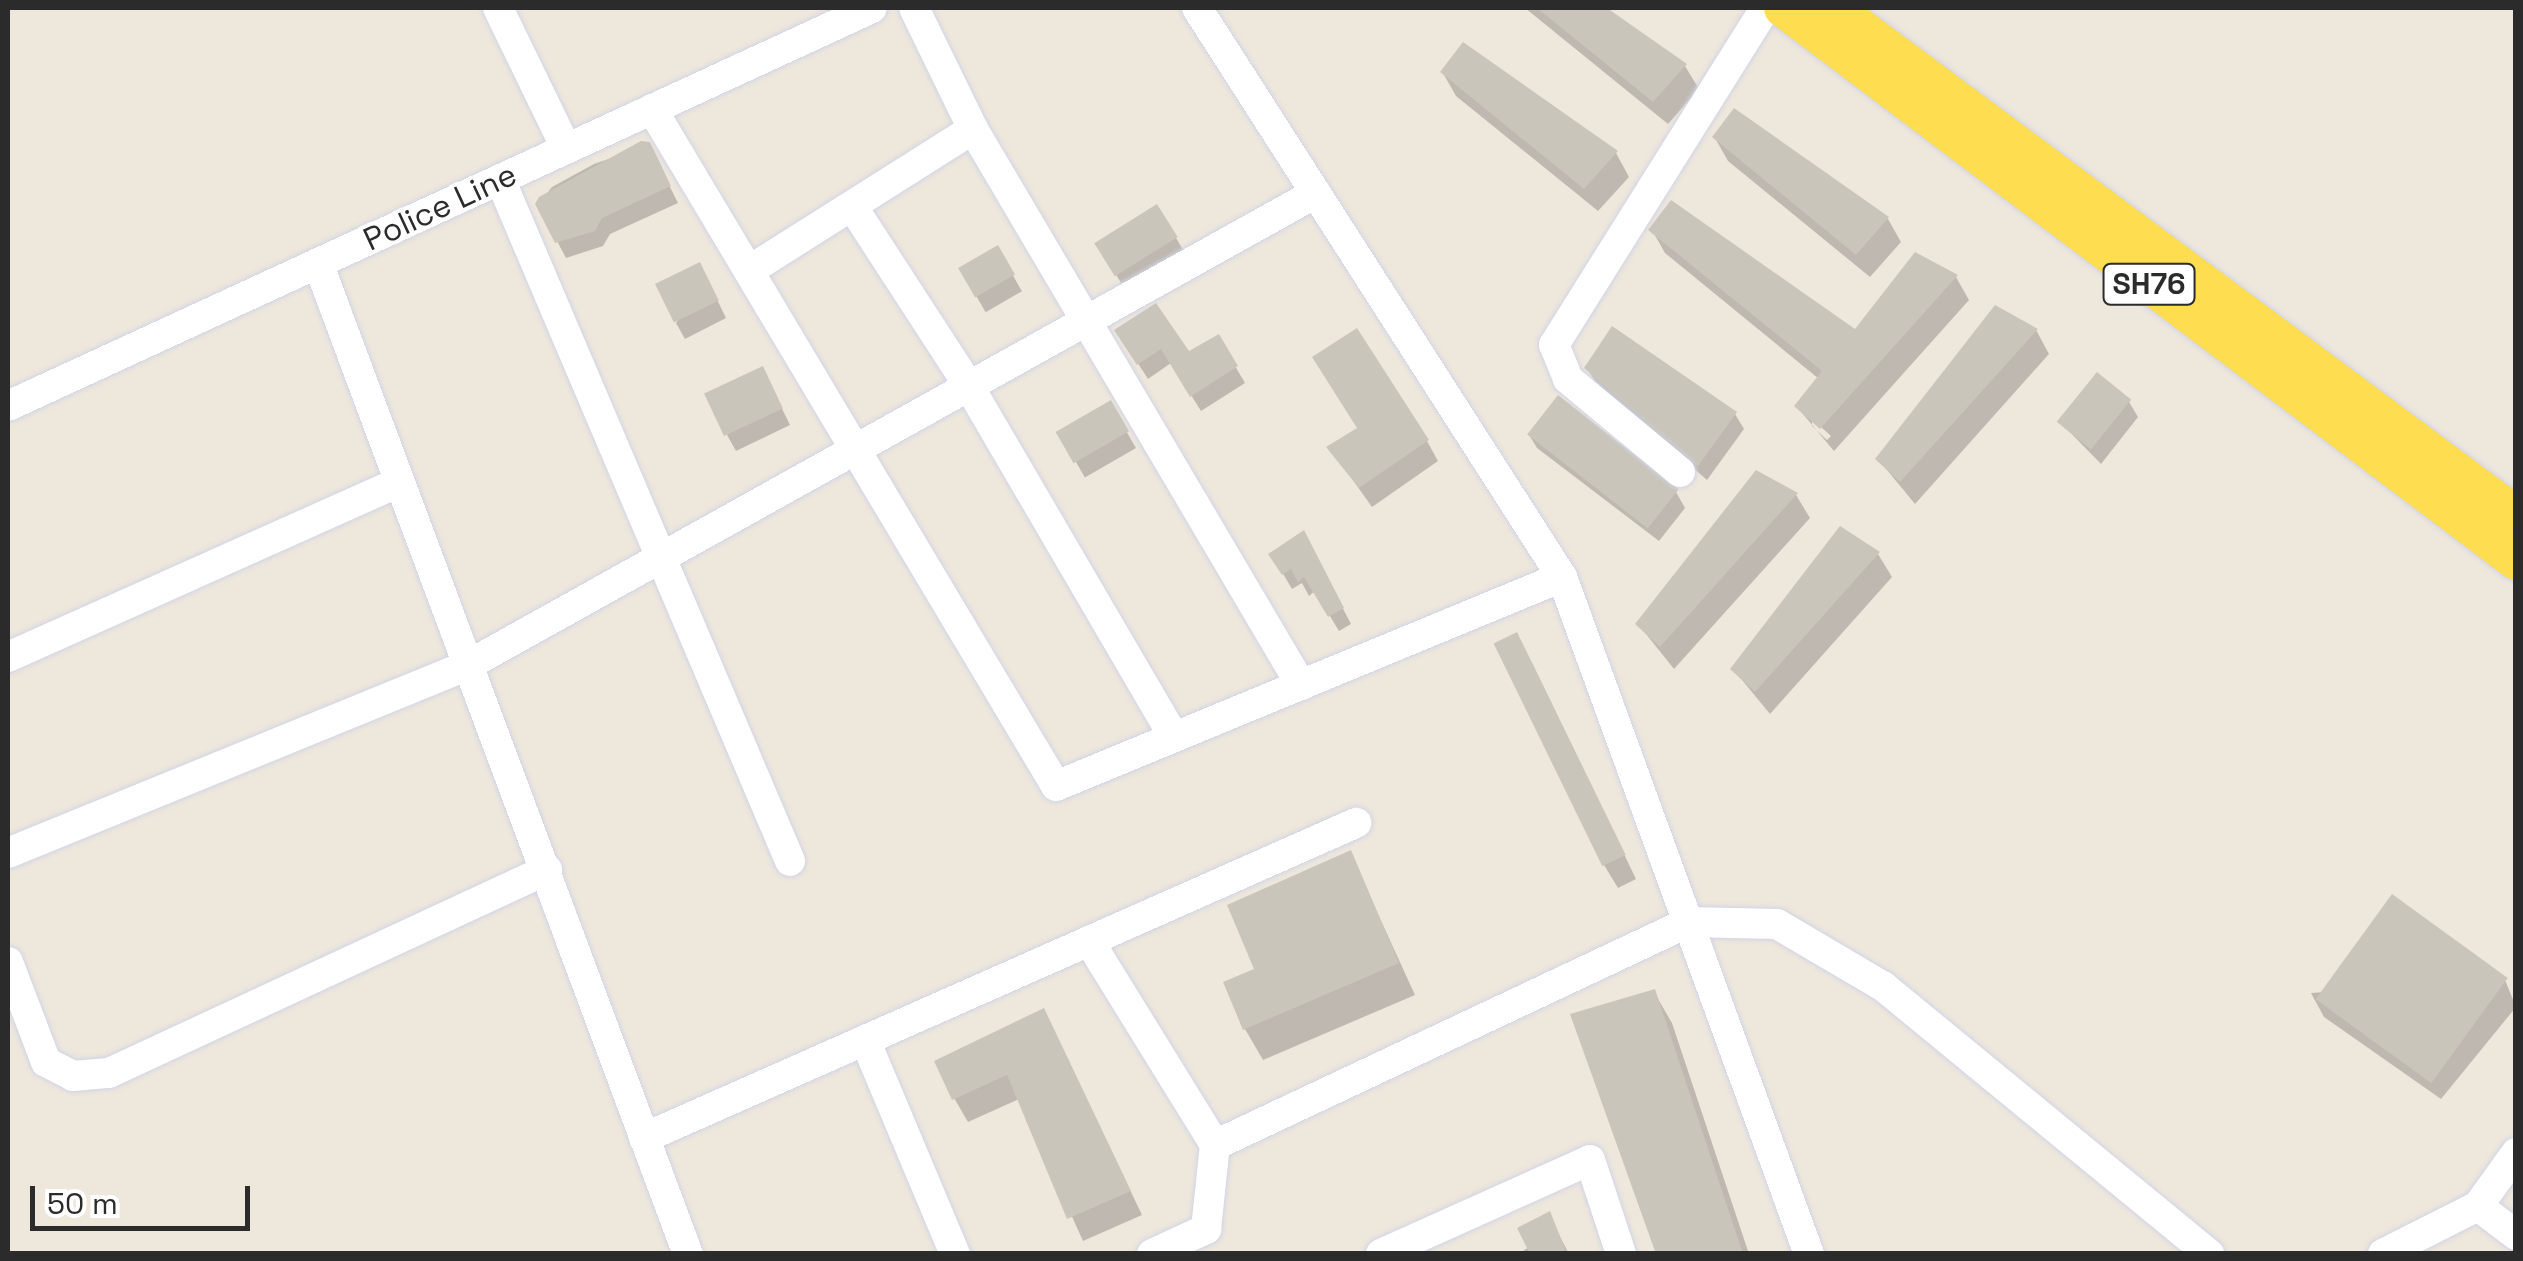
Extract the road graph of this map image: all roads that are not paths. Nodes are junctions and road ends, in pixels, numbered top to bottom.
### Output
1 (498, 8) edge
2 (872, 8) edge
3 (914, 8) edge
4 (1197, 8) edge
5 (1765, 8) edge
6 (1783, 8) edge
7 (1834, 8) edge
8 (652, 109) junction
9 (973, 129) junction
10 (566, 148) junction
11 (500, 179) junction
12 (1316, 193) junction
13 (852, 206) junction
14 (318, 263) junction
15 (750, 270) junction
16 (1087, 322) junction
17 (970, 388) junction
18 (8, 406) edge
19 (858, 451) junction
20 (1680, 472) dead end
21 (400, 482) junction
22 (2516, 515) edge
23 (662, 559) junction
24 (2516, 562) edge
25 (1562, 577) junction
26 (8, 657) edge
27 (470, 664) junction
28 (1301, 685) junction
29 (1174, 737) junction
30 (1356, 823) dead end
31 (8, 853) edge
32 (790, 862) dead end
33 (546, 870) junction
34 (1689, 922) junction
35 (1089, 941) junction
36 (8, 962) edge
37 (865, 1040) junction
38 (644, 1138) junction
39 (1215, 1145) junction
40 (2516, 1153) edge
41 (2478, 1206) junction
42 (2516, 1235) edge
43 (1212, 1241) edge
44 (688, 1254) edge
45 (955, 1254) edge
46 (1152, 1254) edge
47 (1381, 1254) edge
48 (1621, 1254) edge
49 (1809, 1254) edge
50 (2209, 1254) edge
51 (2383, 1254) edge

1 - 10 street
2 - 8 street, Police Line
3 - 9 street
4 - 12 street
5 - 20 street
6 - 24 main road, SH76
7 - 22 main road, SH76
8 - 10 street, Police Line
8 - 15 street
9 - 13 street
9 - 16 street
10 - 11 street, Police Line
11 - 14 street, Police Line
11 - 23 street
12 - 16 street
12 - 25 street
13 - 15 street
13 - 17 street
14 - 18 street, Police Line
14 - 21 street
15 - 19 street
16 - 17 street
16 - 28 street
17 - 19 street
17 - 29 street
19 - 23 street
19 - 29 street
21 - 26 street
21 - 27 street
23 - 27 street
23 - 32 street
25 - 28 street
25 - 34 street
27 - 31 street
27 - 33 street
28 - 29 street
30 - 35 street
33 - 36 street
33 - 38 street
34 - 39 street
34 - 49 street
34 - 50 street
35 - 37 street
35 - 39 street
37 - 38 street
37 - 45 street
38 - 44 street
39 - 43 street
40 - 41 street
41 - 42 street
41 - 51 street
43 - 46 street
47 - 48 street

